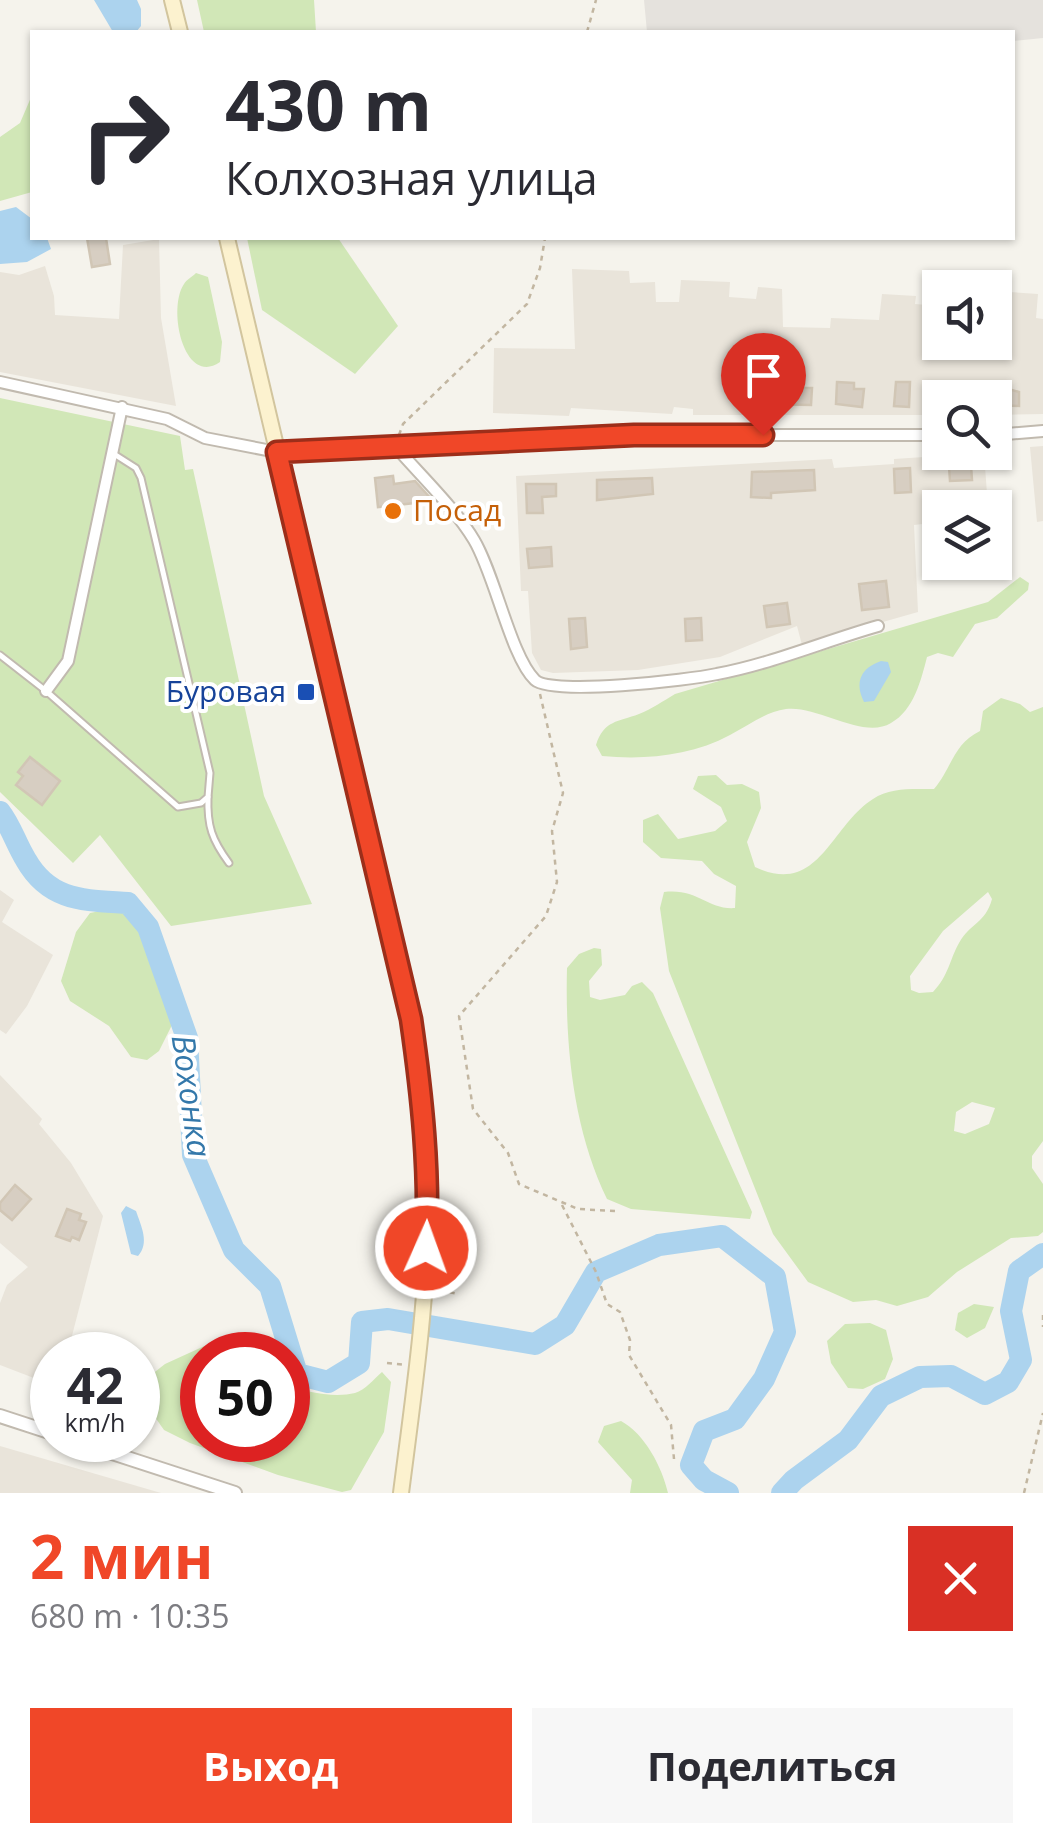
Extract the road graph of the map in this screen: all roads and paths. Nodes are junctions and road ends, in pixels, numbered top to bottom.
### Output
1 (172, 0) edge
2 (596, 0) edge
3 (180, 30) edge
4 (588, 30) edge
5 (228, 240) edge
6 (545, 240) edge
7 (2, 382) edge
8 (0, 395) edge
9 (122, 408) junction
10 (1043, 432) edge
11 (1012, 433) edge
12 (922, 435) edge
13 (395, 446) junction
14 (277, 452) junction
15 (114, 454) junction
16 (878, 626) dead end
17 (0, 655) edge
18 (537, 683) junction
19 (46, 691) junction
20 (208, 797) junction
21 (229, 862) dead end
22 (561, 1204) junction
23 (616, 1211) dead end
24 (424, 1287) junction
25 (458, 1294) dead end
26 (1043, 1315) edge
27 (1043, 1327) edge
28 (386, 1362) dead end
29 (417, 1366) junction
30 (1043, 1414) edge
31 (0, 1416) edge
32 (30, 1426) edge
33 (674, 1458) dead end
34 (140, 1462) edge
35 (235, 1493) edge
36 (402, 1493) edge
37 (1024, 1493) edge

1 - 3 main road
2 - 4 path
5 - 14 main road
6 - 13 path
7 - 8 lane
7 - 9 street
9 - 14 street
9 - 15 street
10 - 11 street
12 - 13 street
13 - 14 street
13 - 18 street
14 - 24 main road
15 - 19 street
15 - 20 lane
16 - 18 street
17 - 19 lane
18 - 22 path
19 - 20 lane
20 - 21 lane
22 - 23 path
22 - 33 path
24 - 25 path
24 - 29 main road
26 - 27 path
28 - 29 path
29 - 36 main road
30 - 37 path
31 - 32 street
34 - 35 street

